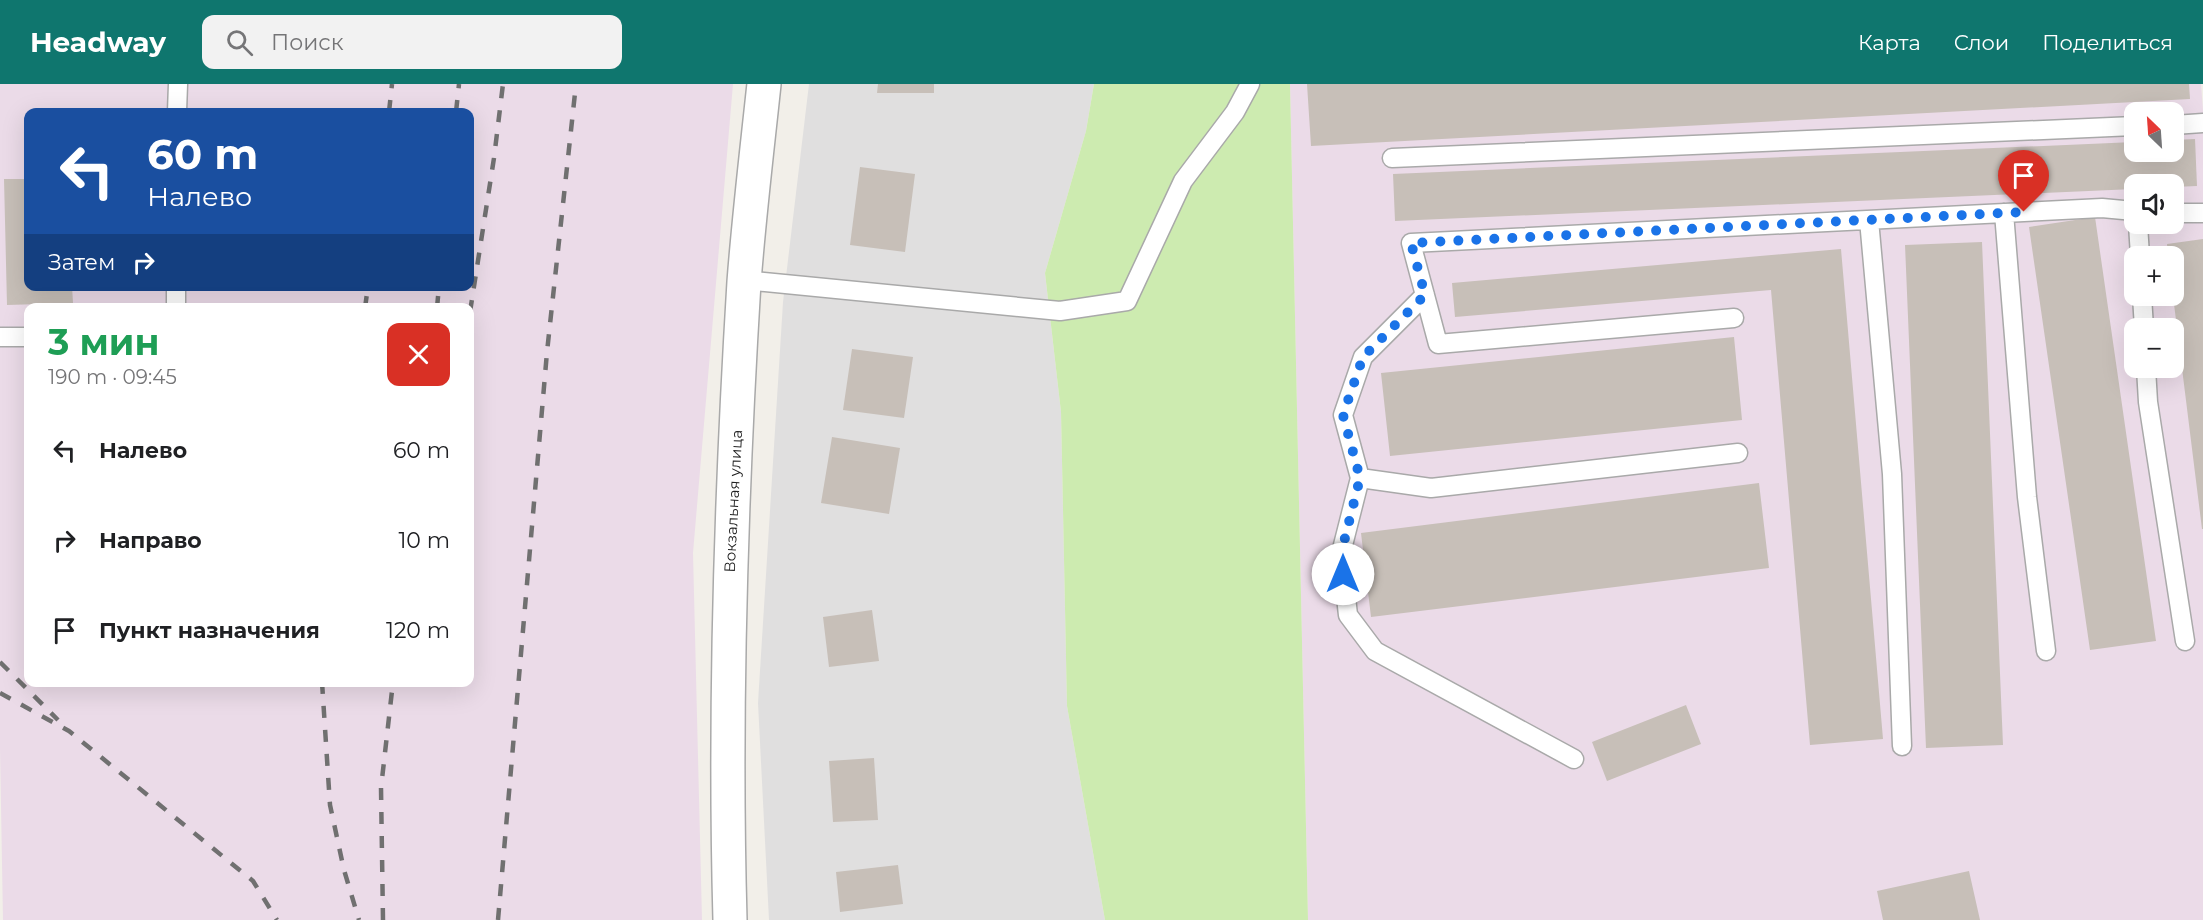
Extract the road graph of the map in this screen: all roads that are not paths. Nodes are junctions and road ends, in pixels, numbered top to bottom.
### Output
1 (178, 84) edge
2 (764, 84) edge
3 (1250, 84) edge
4 (177, 108) edge
5 (2203, 123) edge
6 (2184, 124) edge
7 (2124, 126) edge
8 (1392, 158) dead end
9 (2124, 210) edge
10 (2004, 213) junction
11 (2184, 213) edge
12 (2203, 213) edge
13 (1869, 220) junction
14 (744, 280) junction
15 (1425, 295) junction
16 (1734, 318) dead end
17 (0, 337) edge
18 (24, 337) edge
19 (2147, 378) edge
20 (1738, 453) dead end
21 (1360, 478) junction
22 (2185, 641) dead end
23 (2046, 651) dead end
24 (1902, 746) dead end
25 (1574, 759) dead end
26 (730, 920) edge

1 - 4 lane
2 - 14 street, Вокзальная улица
3 - 14 lane
5 - 6 lane
7 - 8 lane
9 - 10 lane
10 - 13 lane
10 - 23 lane
11 - 12 lane
13 - 15 lane
13 - 24 lane
14 - 26 street, Вокзальная улица
15 - 16 lane
15 - 21 lane
17 - 18 lane
19 - 22 lane
20 - 21 lane
21 - 25 lane

